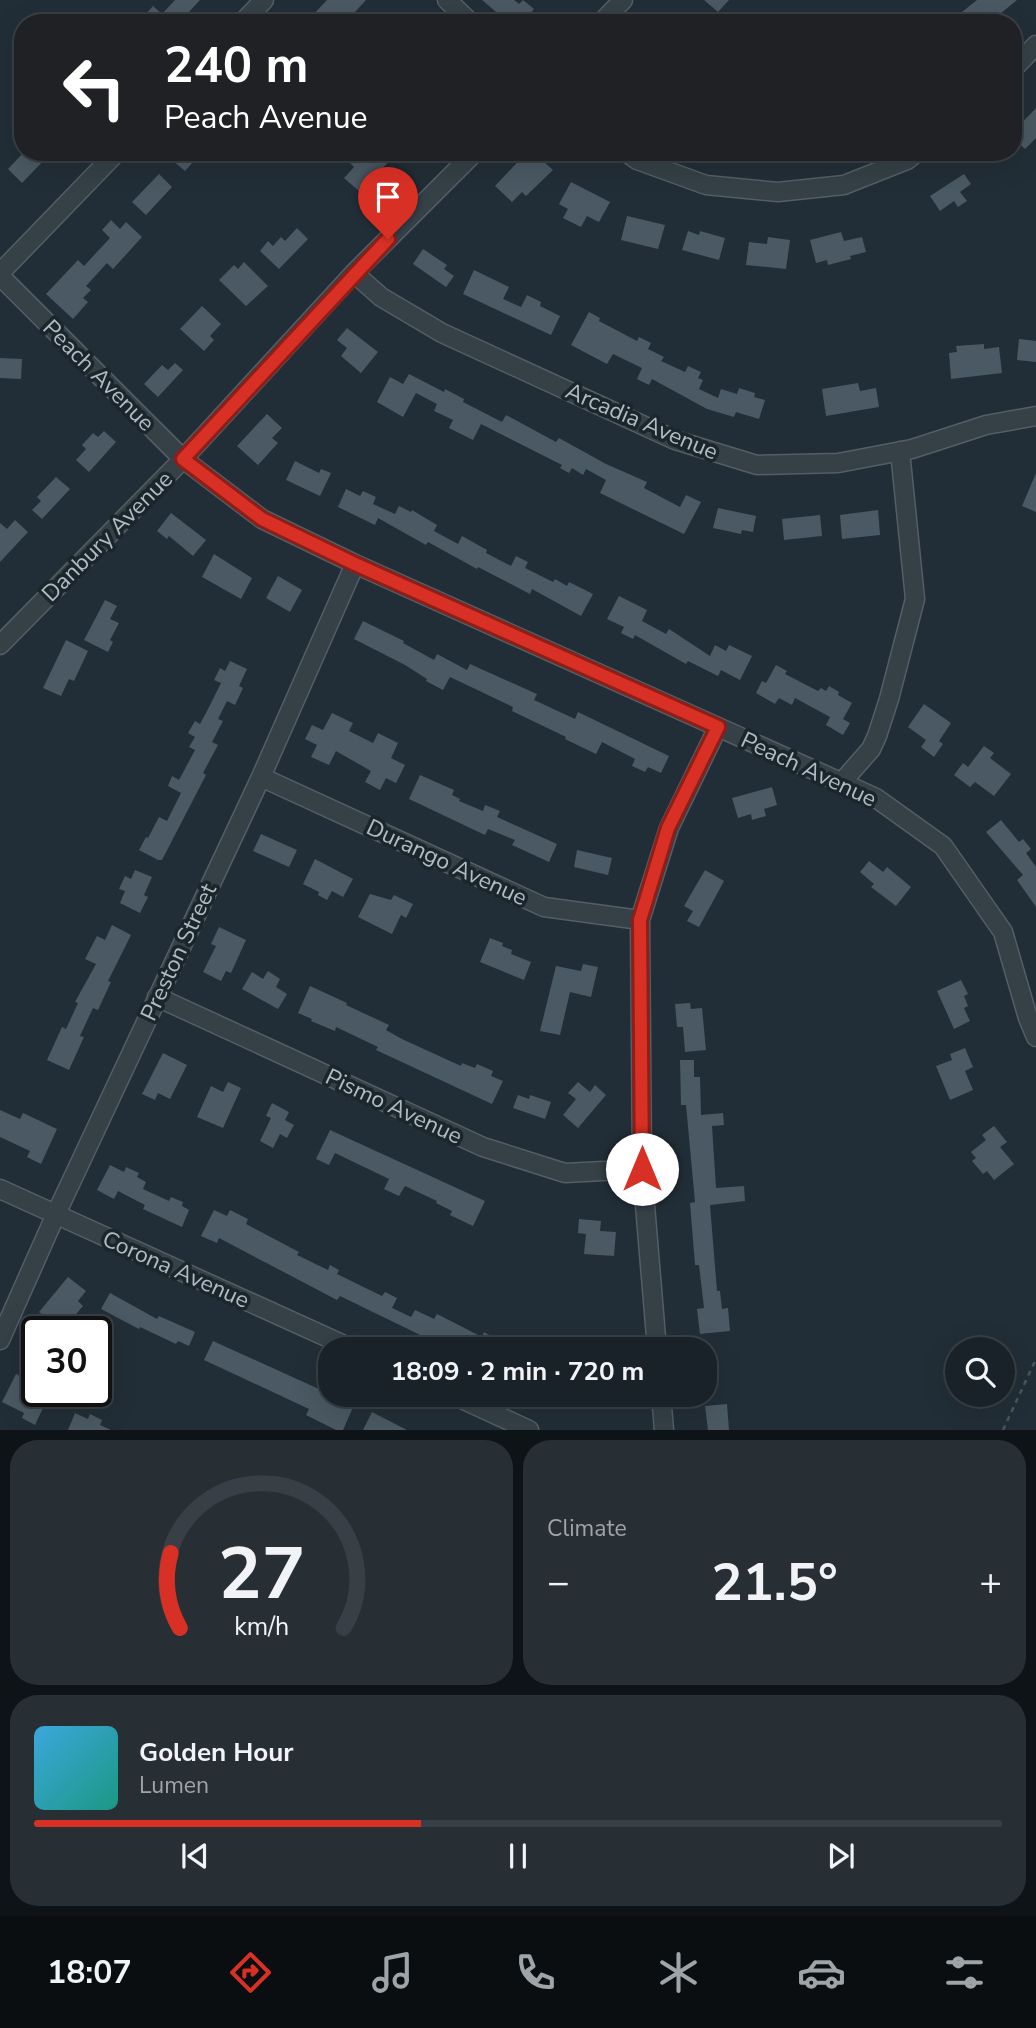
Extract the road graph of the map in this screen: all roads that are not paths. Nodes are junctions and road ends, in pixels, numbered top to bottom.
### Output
1 (264, 0) edge
2 (447, 0) edge
3 (623, 0) edge
4 (251, 14) edge
5 (462, 14) edge
6 (610, 14) edge
7 (1036, 45) edge
8 (1022, 60) edge
9 (108, 161) edge
10 (466, 161) edge
11 (640, 161) edge
12 (904, 161) edge
13 (354, 273) junction
14 (0, 275) edge
15 (1036, 416) edge
16 (900, 452) junction
17 (183, 459) junction
18 (355, 564) junction
19 (0, 645) edge
20 (718, 727) junction
21 (261, 777) junction
22 (842, 782) junction
23 (640, 920) junction
24 (157, 997) junction
25 (1036, 1037) edge
26 (642, 1169) junction
27 (0, 1189) edge
28 (56, 1214) junction
29 (327, 1337) edge
30 (656, 1337) edge
31 (0, 1340) edge
32 (479, 1407) edge
33 (663, 1407) edge
34 (529, 1430) edge
35 (664, 1430) edge

1 - 4 street
2 - 5 street
3 - 6 street
7 - 8 street
9 - 14 street
10 - 13 street, Danbury Avenue
11 - 12 street
13 - 16 street, Arcadia Avenue
13 - 17 street, Danbury Avenue
14 - 17 street, Peach Avenue
15 - 16 street, Arcadia Avenue
16 - 22 street
17 - 18 street, Peach Avenue
17 - 19 street, Danbury Avenue
18 - 20 street, Peach Avenue
18 - 21 street, Preston Street
20 - 22 street, Peach Avenue
20 - 23 street
21 - 23 street, Durango Avenue
21 - 24 street, Preston Street
22 - 25 street, Peach Avenue
23 - 26 street
24 - 26 street, Pismo Avenue
24 - 28 street, Preston Street
26 - 30 street
27 - 28 street, Corona Avenue
28 - 29 street, Corona Avenue
28 - 31 street, Preston Street
32 - 34 street
33 - 35 street

